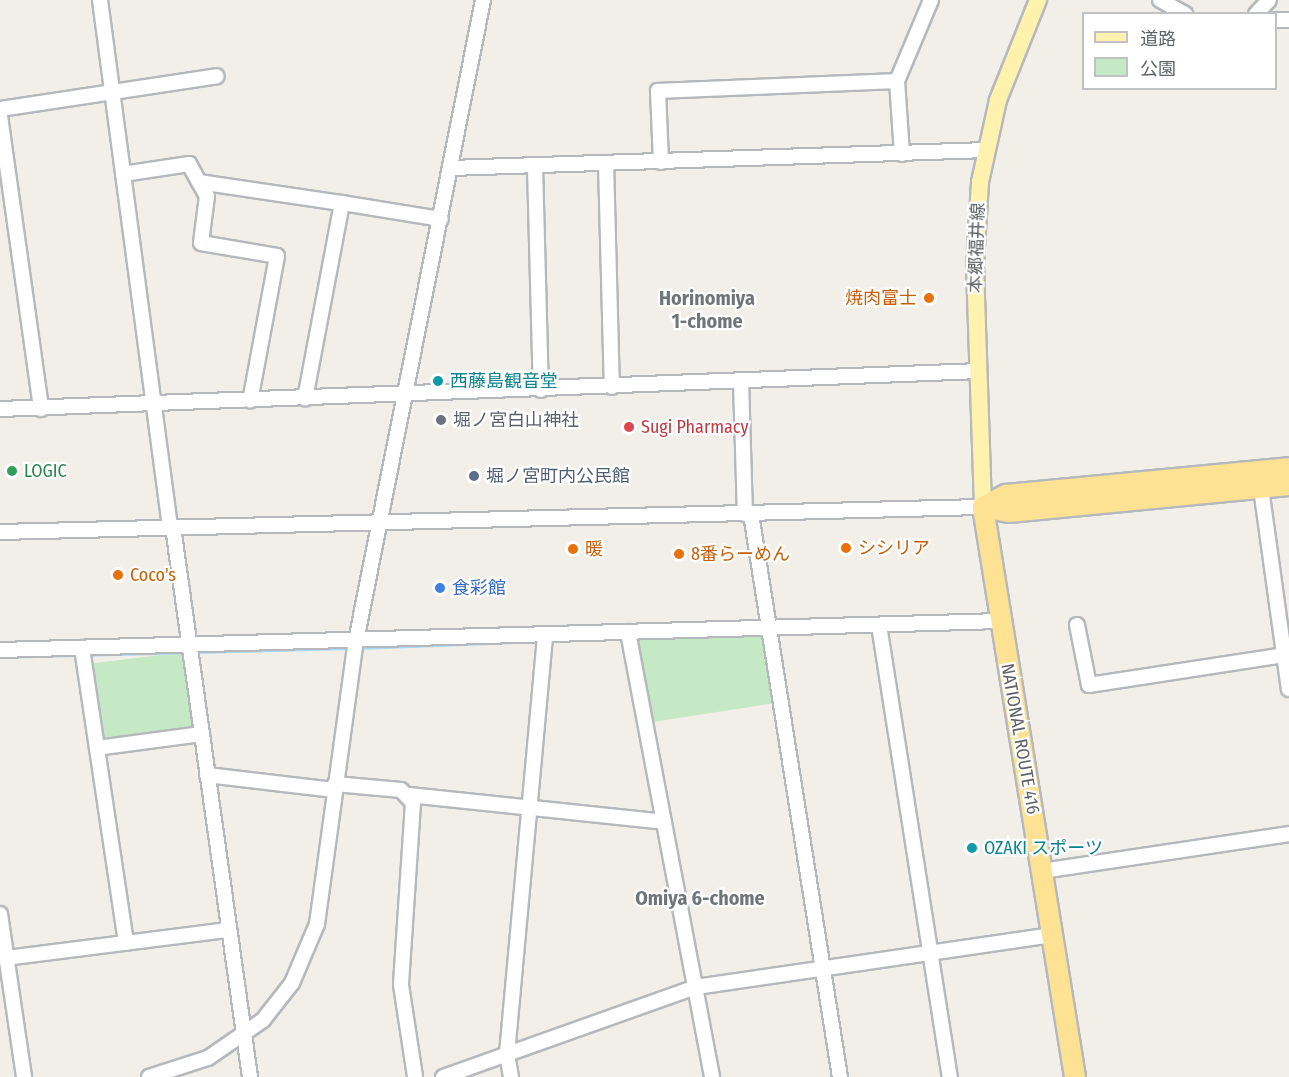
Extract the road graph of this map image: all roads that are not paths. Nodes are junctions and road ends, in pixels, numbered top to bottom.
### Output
1 (100, 0) edge
2 (483, 0) edge
3 (931, 0) edge
4 (1038, 0) edge
5 (1160, 0) edge
6 (1269, 0) edge
7 (1181, 12) edge
8 (1258, 12) edge
9 (217, 76) dead end
10 (897, 81) junction
11 (112, 92) junction
12 (0, 109) edge
13 (0, 116) edge
14 (986, 150) junction
15 (902, 154) junction
16 (662, 162) junction
17 (606, 164) junction
18 (535, 166) junction
19 (450, 168) junction
20 (123, 174) junction
21 (199, 182) junction
22 (6, 198) edge
23 (342, 203) junction
24 (441, 219) junction
25 (979, 371) junction
26 (741, 381) junction
27 (612, 387) junction
28 (541, 390) junction
29 (407, 396) junction
30 (305, 399) junction
31 (250, 401) junction
32 (155, 404) junction
33 (0, 409) edge
34 (41, 409) junction
35 (1289, 468) edge
36 (1260, 481) junction
37 (1289, 485) edge
38 (983, 507) junction
39 (748, 514) junction
40 (381, 523) junction
41 (171, 527) junction
42 (0, 532) edge
43 (1000, 621) junction
44 (879, 625) junction
45 (1077, 625) dead end
46 (770, 628) junction
47 (628, 632) junction
48 (545, 635) junction
49 (356, 640) junction
50 (189, 644) junction
51 (82, 648) junction
52 (0, 650) edge
53 (1284, 655) junction
54 (1289, 689) edge
55 (202, 734) junction
56 (97, 748) junction
57 (207, 775) junction
58 (334, 787) junction
59 (409, 795) junction
60 (529, 811) junction
61 (664, 822) junction
62 (1289, 834) edge
63 (1042, 871) junction
64 (0, 914) edge
65 (229, 930) junction
66 (1052, 935) junction
67 (126, 943) junction
68 (929, 954) junction
69 (6, 958) junction
70 (823, 969) junction
71 (696, 987) junction
72 (244, 1035) junction
73 (507, 1054) junction
74 (24, 1077) edge
75 (149, 1077) edge
76 (250, 1077) edge
77 (415, 1077) edge
78 (442, 1077) edge
79 (511, 1077) edge
80 (712, 1077) edge
81 (840, 1077) edge
82 (950, 1077) edge
83 (1075, 1077) edge

1 - 11 street
2 - 19 street
3 - 10 street
4 - 14 main road, 本郷福井線
5 - 7 street
6 - 8 street
9 - 11 street
10 - 15 street
10 - 16 street
11 - 12 street
11 - 20 street
13 - 22 street
14 - 15 street
14 - 25 main road, 本郷福井線
15 - 16 street
16 - 17 street
17 - 18 street
17 - 27 street
18 - 19 street
18 - 28 street
19 - 24 street
20 - 21 street
20 - 32 street
21 - 23 street
21 - 31 street
22 - 34 street
23 - 24 street
23 - 30 street
24 - 29 street
25 - 26 street
25 - 38 main road, 本郷福井線
26 - 27 street
26 - 39 street
27 - 28 street
28 - 29 street
29 - 30 street
29 - 40 street
30 - 31 street
31 - 32 street
32 - 34 street
32 - 41 street
33 - 34 street
35 - 36 highway
36 - 37 highway
36 - 38 highway
36 - 53 street
38 - 39 street
38 - 43 highway, NATIONAL ROUTE 416
39 - 40 street
39 - 46 street
40 - 41 street
40 - 49 street
41 - 42 street
41 - 50 street
43 - 44 street
43 - 63 highway, NATIONAL ROUTE 416
44 - 46 street
44 - 68 street
45 - 53 street
46 - 47 street
46 - 70 street
47 - 48 street
47 - 61 street
48 - 49 street
48 - 60 street
49 - 50 street
49 - 58 street
50 - 51 street
50 - 55 street
51 - 52 street
51 - 56 street
53 - 54 street
55 - 56 street
55 - 57 street
56 - 67 street
57 - 58 street
57 - 65 street
58 - 59 street
58 - 72 street
59 - 60 street
59 - 77 street
60 - 61 street
60 - 73 street
61 - 71 street
62 - 63 street
63 - 66 highway, NATIONAL ROUTE 416
64 - 69 street
65 - 67 street
65 - 72 street
66 - 68 street
66 - 83 highway, NATIONAL ROUTE 416
67 - 69 street
68 - 70 street
68 - 82 street
69 - 74 street
70 - 71 street
70 - 81 street
71 - 73 street
71 - 80 street
72 - 75 street
72 - 76 street
73 - 78 street
73 - 79 street

